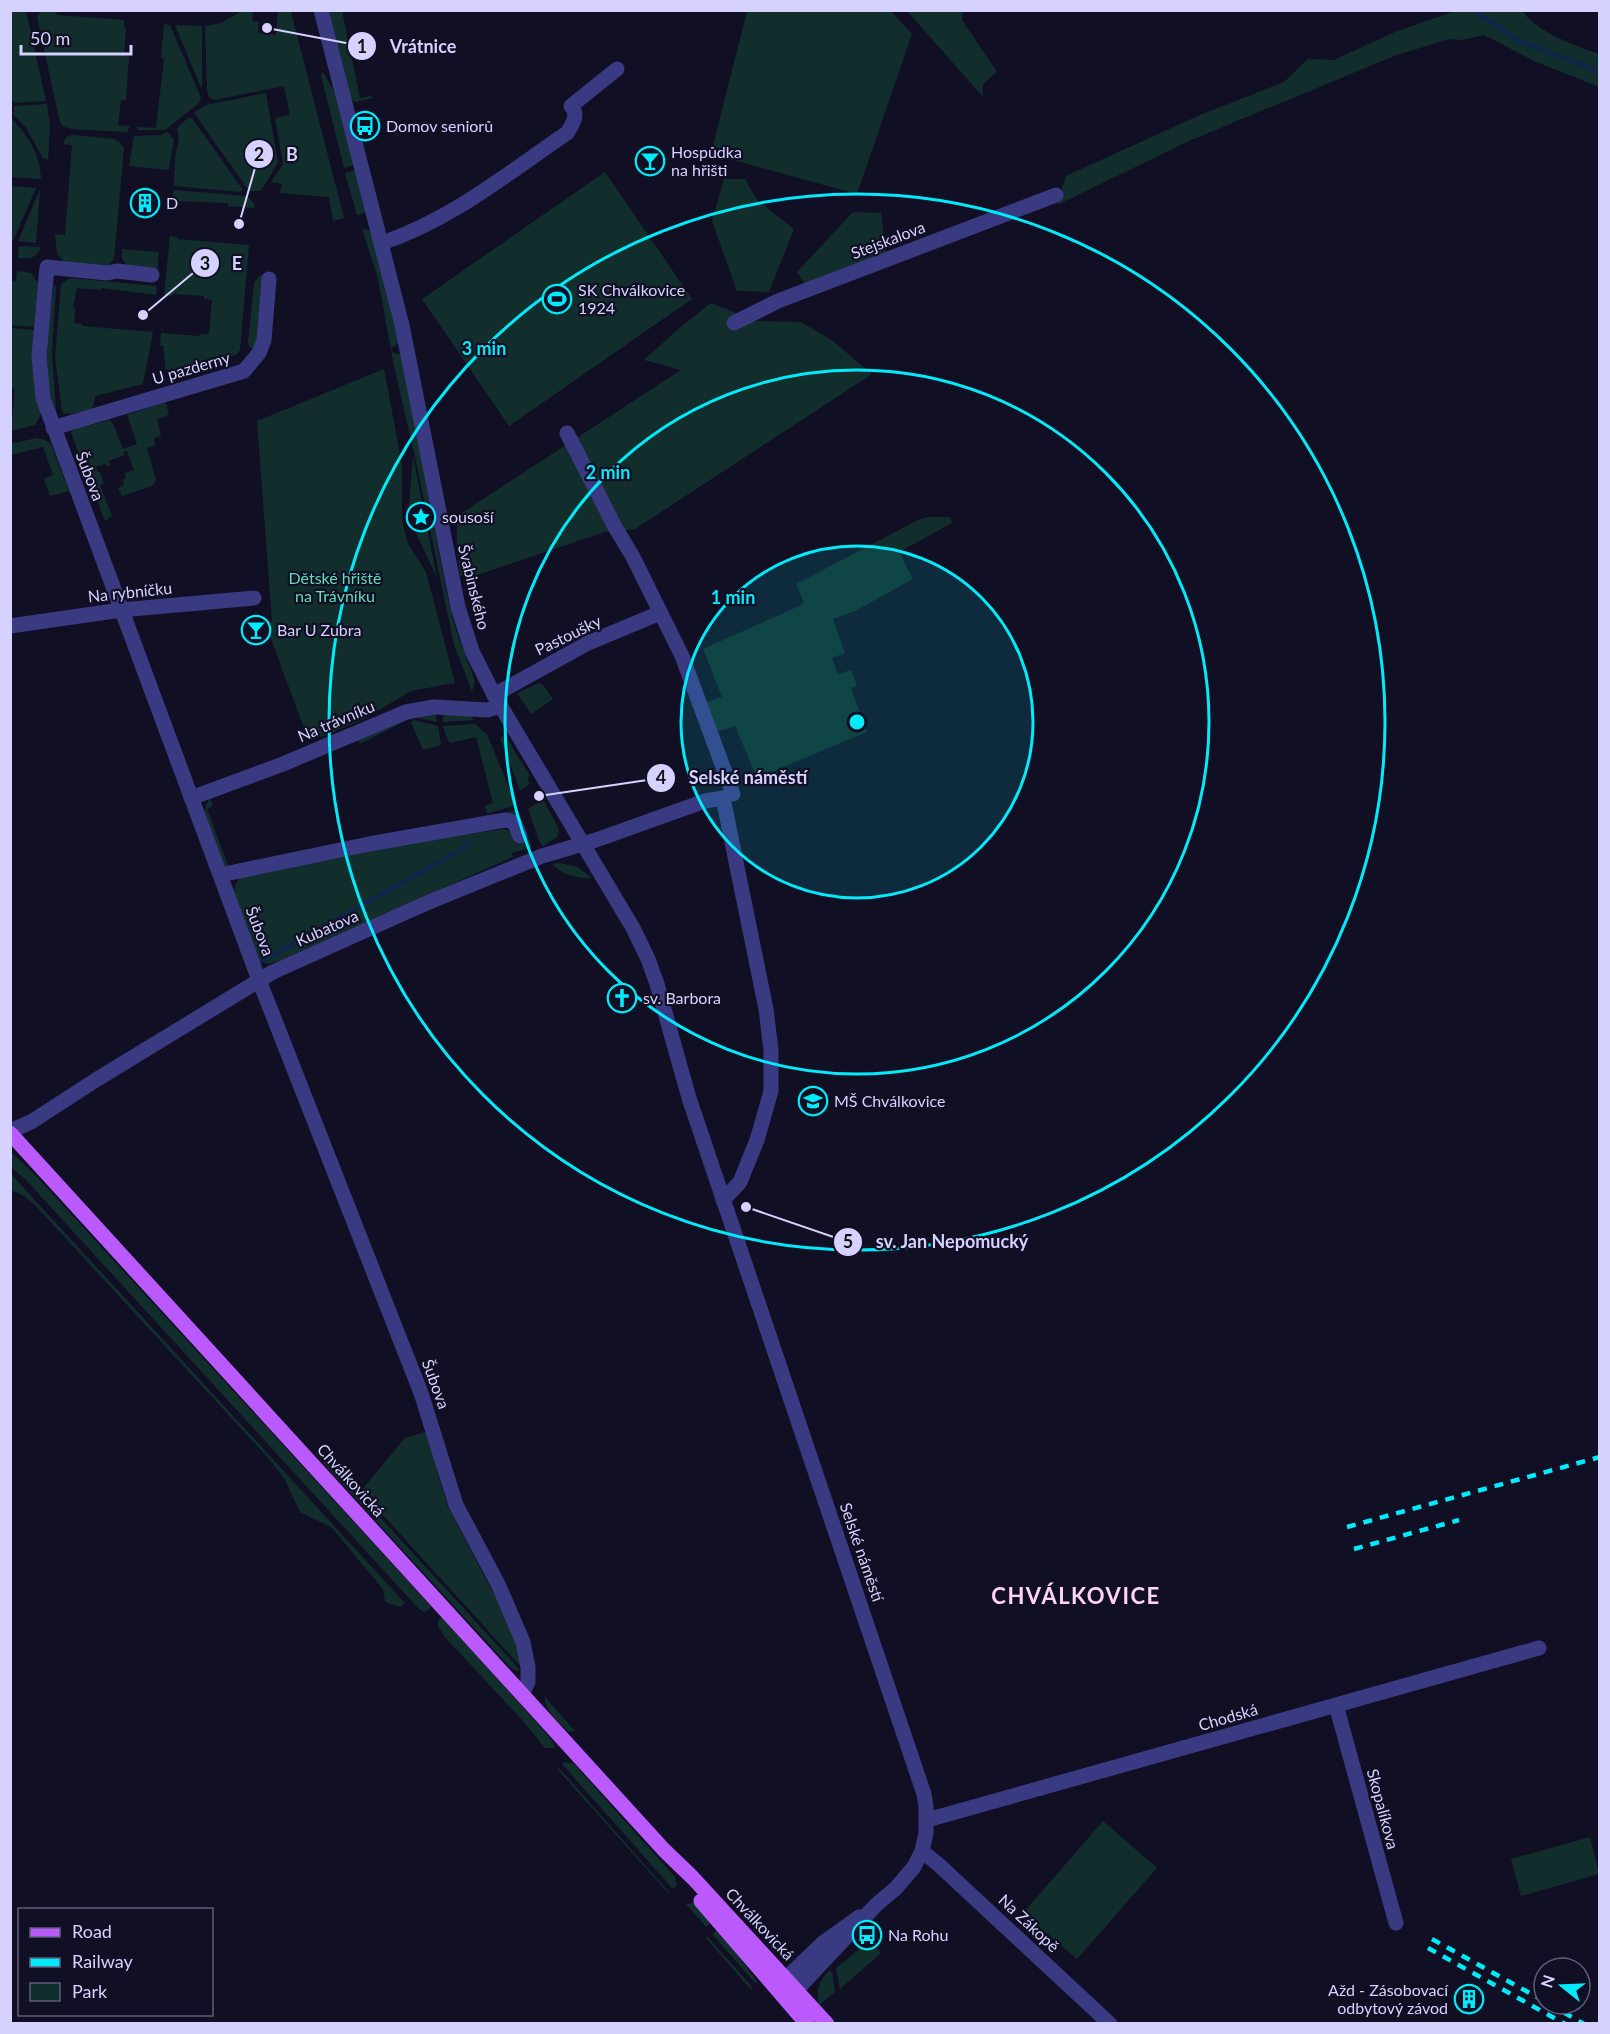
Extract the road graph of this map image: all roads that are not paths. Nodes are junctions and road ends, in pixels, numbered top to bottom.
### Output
1 (321, 10) edge
2 (617, 69) dead end
3 (1056, 195) dead end
4 (382, 243) junction
5 (152, 275) dead end
6 (269, 279) dead end
7 (734, 324) dead end
8 (53, 428) junction
9 (567, 433) dead end
10 (254, 598) dead end
11 (121, 610) junction
12 (660, 614) junction
13 (10, 626) edge
14 (497, 700) junction
15 (728, 796) junction
16 (191, 798) junction
17 (520, 836) dead end
18 (582, 845) junction
19 (220, 875) junction
20 (259, 980) junction
21 (10, 1132) edge
22 (723, 1200) junction
23 (1539, 1648) dead end
24 (522, 1694) junction
25 (1336, 1705) junction
26 (927, 1820) junction
27 (922, 1851) junction
28 (1396, 1923) dead end
29 (786, 1989) junction
30 (807, 2024) edge
31 (827, 2024) edge
32 (1110, 2024) edge

1 - 4 street, Švabinského
2 - 4 street
3 - 7 street, Stejskalova
4 - 14 street, Švabinského
5 - 8 street, Šubova
6 - 8 street, U pazderny
8 - 11 street, Šubova
9 - 12 street
10 - 11 street, Na rybníčku
11 - 13 street, Na rybníčku
11 - 16 street, Šubova
12 - 14 street, Pastoušky
12 - 15 street
14 - 16 street, Na trávníku
14 - 18 street, Švabinského
15 - 18 street, Kubatova
15 - 22 street
16 - 19 street, Šubova
17 - 19 street
18 - 20 street, Kubatova
18 - 22 street, Selské náměstí
19 - 20 street, Šubova
20 - 21 street, Kubatova
20 - 24 street, Šubova
21 - 24 main road, Chválkovická
22 - 26 street, Selské náměstí
23 - 25 street, Chodská
24 - 29 main road, Chválkovická
25 - 26 street, Chodská
25 - 28 street, Skopalíkova
26 - 27 street, Selské náměstí
27 - 29 street, Selské náměstí
27 - 32 street, Na Zákopě
29 - 30 main road, Chválkovická
29 - 31 main road, Chválkovická

